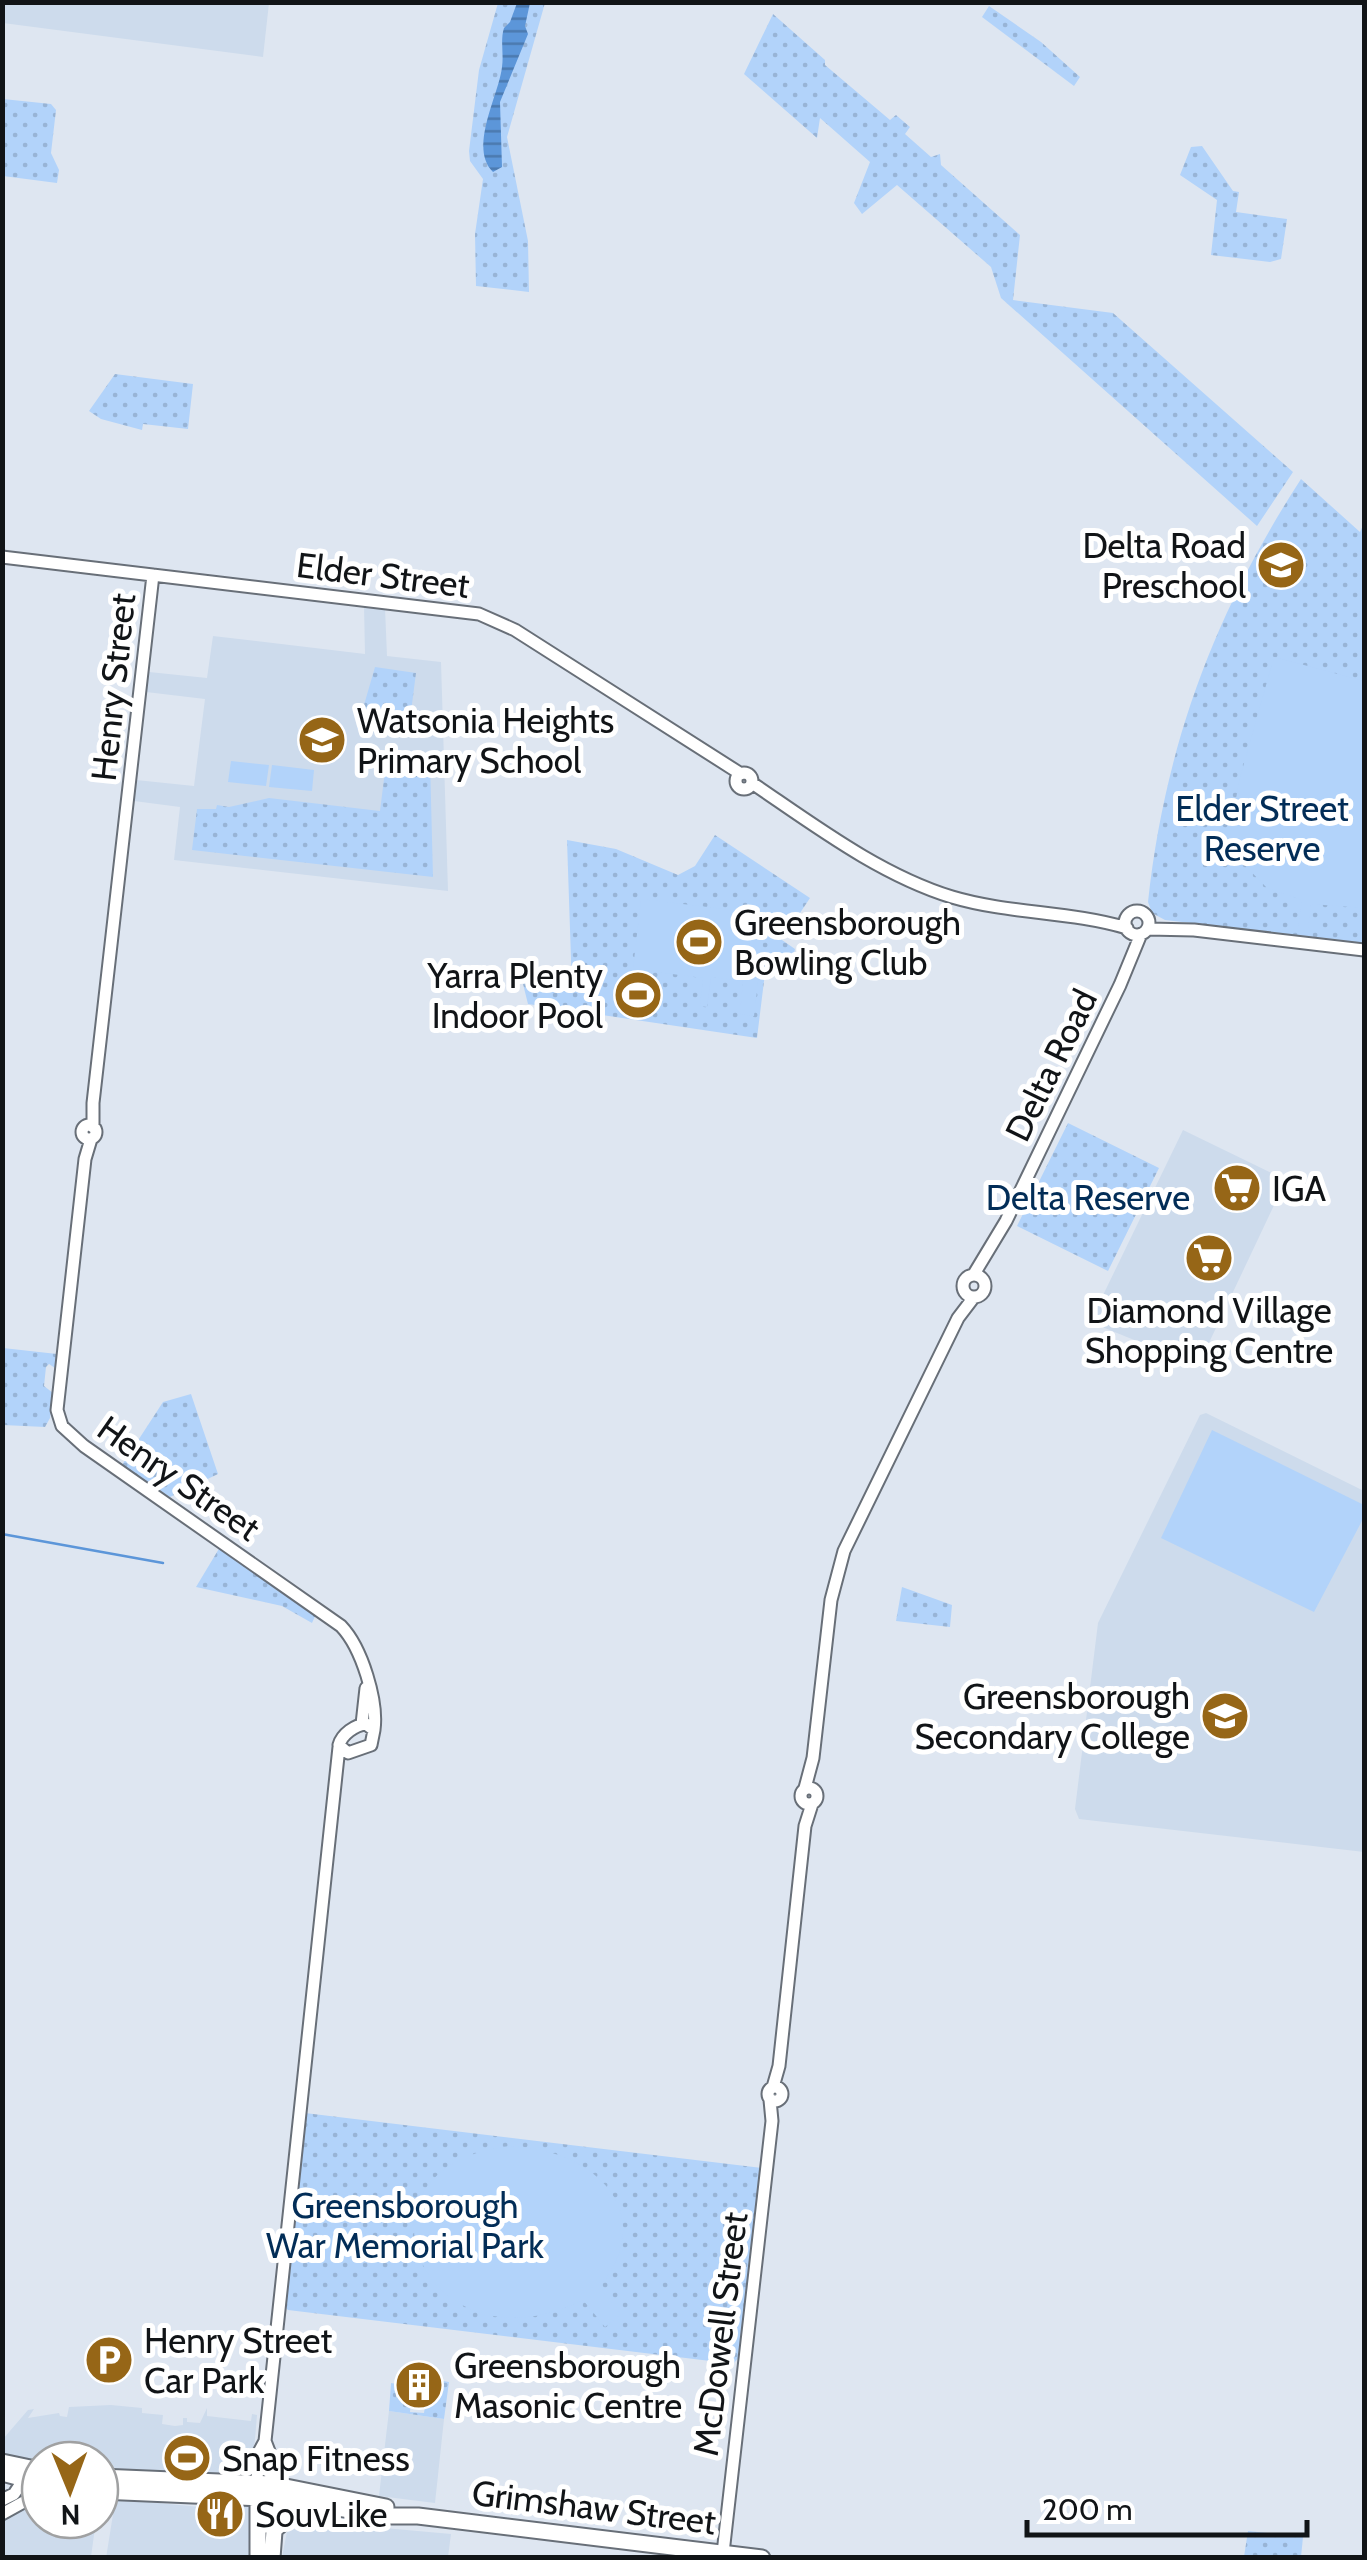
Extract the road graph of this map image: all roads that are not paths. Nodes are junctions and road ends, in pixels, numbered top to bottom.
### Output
1 (2, 557) edge
2 (152, 574) junction
3 (1137, 927) junction
4 (1364, 950) edge
5 (978, 1277) junction
6 (969, 1294) junction
7 (368, 1727) junction
8 (344, 1750) junction
9 (2, 2476) edge
10 (120, 2485) edge
11 (265, 2491) junction
12 (2, 2497) edge
13 (330, 2507) junction
14 (418, 2516) junction
15 (274, 2530) junction
16 (723, 2553) junction
17 (258, 2558) edge
18 (272, 2558) edge
19 (762, 2558) edge

1 - 2 street, Elder Street
2 - 3 street, Elder Street
2 - 7 street, Henry Street
3 - 4 street, Elder Street
3 - 5 street, Delta Road
5 - 6 street
5 - 6 street
6 - 16 street, McDowell Street
7 - 8 street
7 - 8 street
8 - 11 street
9 - 12 street
10 - 11 main road, Grimshaw Street
11 - 13 main road, Grimshaw Street
11 - 14 main road, Grimshaw Street
11 - 15 main road
11 - 17 main road
13 - 14 main road, Grimshaw Street
13 - 15 main road
14 - 16 main road, Grimshaw Street
15 - 18 main road
16 - 19 main road, Grimshaw Street

